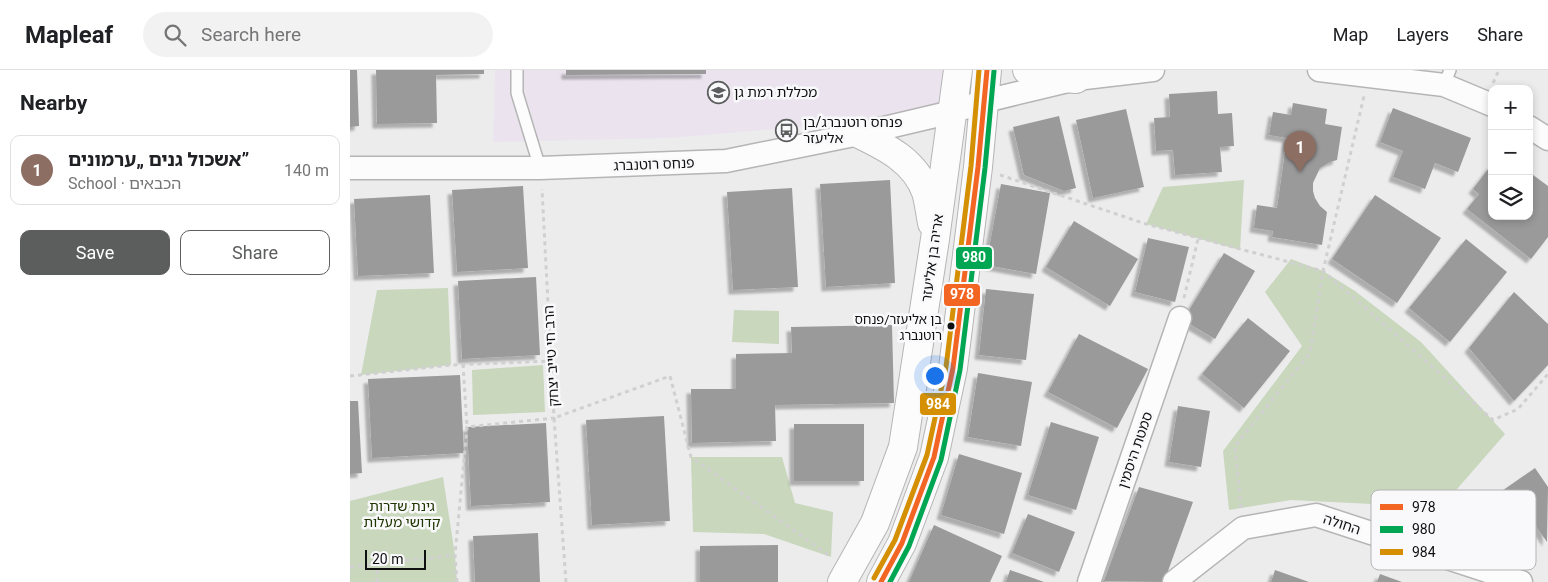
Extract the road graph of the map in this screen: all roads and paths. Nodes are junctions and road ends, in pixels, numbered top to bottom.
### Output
1 (517, 70) edge
2 (958, 70) edge
3 (988, 70) edge
4 (1027, 70) edge
5 (1153, 70) edge
6 (1319, 70) edge
7 (1368, 76) junction
8 (1447, 78) edge
9 (1076, 79) junction
10 (985, 101) junction
11 (1488, 103) edge
12 (952, 112) junction
13 (1533, 130) edge
14 (859, 134) junction
15 (1548, 139) edge
16 (350, 168) edge
17 (540, 168) junction
18 (978, 168) junction
19 (935, 239) junction
20 (1198, 239) junction
21 (1324, 271) junction
22 (1180, 318) joint
23 (551, 361) junction
24 (463, 364) junction
25 (1548, 374) edge
26 (350, 376) edge
27 (554, 418) junction
28 (467, 427) junction
29 (1243, 528) junction
30 (1371, 533) edge
31 (455, 555) junction
32 (831, 557) dead end
33 (377, 564) junction
34 (350, 567) edge
35 (1484, 570) edge
36 (377, 582) edge
37 (457, 582) edge
38 (566, 582) edge
39 (842, 582) edge
40 (882, 582) edge
41 (1089, 582) edge
42 (1174, 582) edge
43 (1521, 582) edge

1 - 17 lane
2 - 12 street, אריה בן אליעזר
3 - 10 street
4 - 9 street
5 - 9 street, פנחס רוטנברג
6 - 7 street
7 - 8 street
7 - 21 path
8 - 11 street
9 - 10 street, פנחס רוטנברג
10 - 12 street, פנחס רוטנברג
10 - 18 street
12 - 14 street, פנחס רוטנברג
12 - 19 street, אריה בן אליעזר
13 - 15 street
14 - 17 street, פנחס רוטנברג
14 - 19 street
16 - 17 street, פנחס רוטנברג
17 - 23 path, הרב חי טייב יצחק
18 - 20 path
18 - 40 street
19 - 39 street, אריה בן אליעזר
20 - 21 path
20 - 22 path
21 - 25 path
21 - 29 path
22 - 41 street, סמטת היסמין
23 - 24 path
23 - 27 path, הרב חי טייב יצחק
24 - 26 path
24 - 28 path
27 - 28 path, הרב חי טייב יצחק
27 - 32 path
27 - 38 path
28 - 31 path
29 - 30 street, החולה
29 - 42 street, החולה
31 - 33 path
31 - 37 path
33 - 34 path
33 - 36 path
35 - 43 street, החולה

